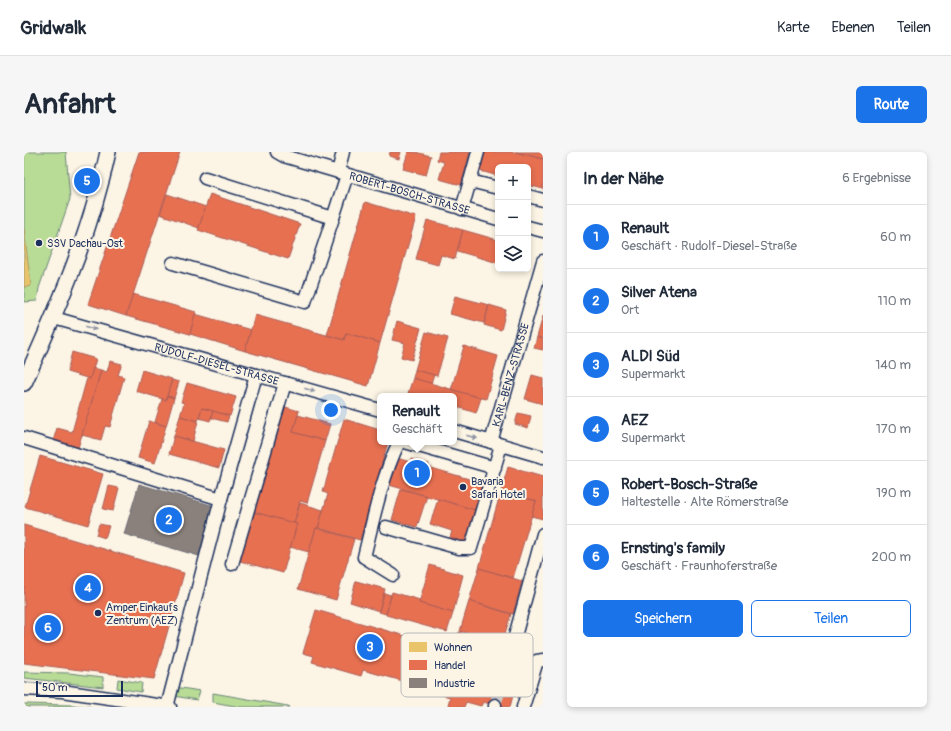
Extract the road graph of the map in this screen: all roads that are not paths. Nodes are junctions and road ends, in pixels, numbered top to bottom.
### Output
1 (108, 152) edge
2 (277, 152) edge
3 (343, 152) edge
4 (478, 152) edge
5 (342, 173) junction
6 (205, 178) dead end
7 (470, 181) junction
8 (495, 187) edge
9 (531, 197) edge
10 (543, 200) edge
11 (462, 209) junction
12 (333, 218) junction
13 (495, 218) edge
14 (531, 228) edge
15 (543, 231) edge
16 (543, 261) edge
17 (173, 264) dead end
18 (54, 318) junction
19 (256, 375) junction
20 (24, 382) edge
21 (285, 383) junction
22 (377, 409) edge
23 (457, 433) edge
24 (24, 438) edge
25 (496, 444) junction
26 (398, 445) edge
27 (415, 445) edge
28 (543, 457) edge
29 (495, 468) junction
30 (221, 499) junction
31 (386, 527) dead end
32 (543, 534) edge
33 (232, 564) dead end
34 (393, 575) dead end
35 (516, 633) edge
36 (543, 660) edge
37 (533, 674) edge
38 (24, 689) edge
39 (526, 697) edge
40 (168, 707) edge
41 (523, 707) edge

1 - 18 main road
2 - 5 street, ROBERT-BOSCH-STRASSE
3 - 5 street
4 - 7 street
5 - 11 street, ROBERT-BOSCH-STRASSE
5 - 12 street
6 - 12 street
7 - 8 street
7 - 11 street
9 - 10 street
11 - 13 street, ROBERT-BOSCH-STRASSE
12 - 17 street
14 - 15 street
16 - 25 street, KARL-BENZ-STRASSE
18 -> 19 street, RUDOLF-DIESEL-STRASSE
18 - 20 main road
19 - 21 street, RUDOLF-DIESEL-STRASSE
19 - 30 street
21 -> 22 street, RUDOLF-DIESEL-STRASSE
21 - 33 street
23 -> 25 street
24 - 30 street
25 - 28 street
25 - 29 street, KARL-BENZ-STRASSE
26 - 34 street
27 - 29 street
29 - 31 street, KARL-BENZ-STRASSE
30 - 40 street
32 - 35 street
36 - 37 street
38 - 40 street
39 - 41 street

